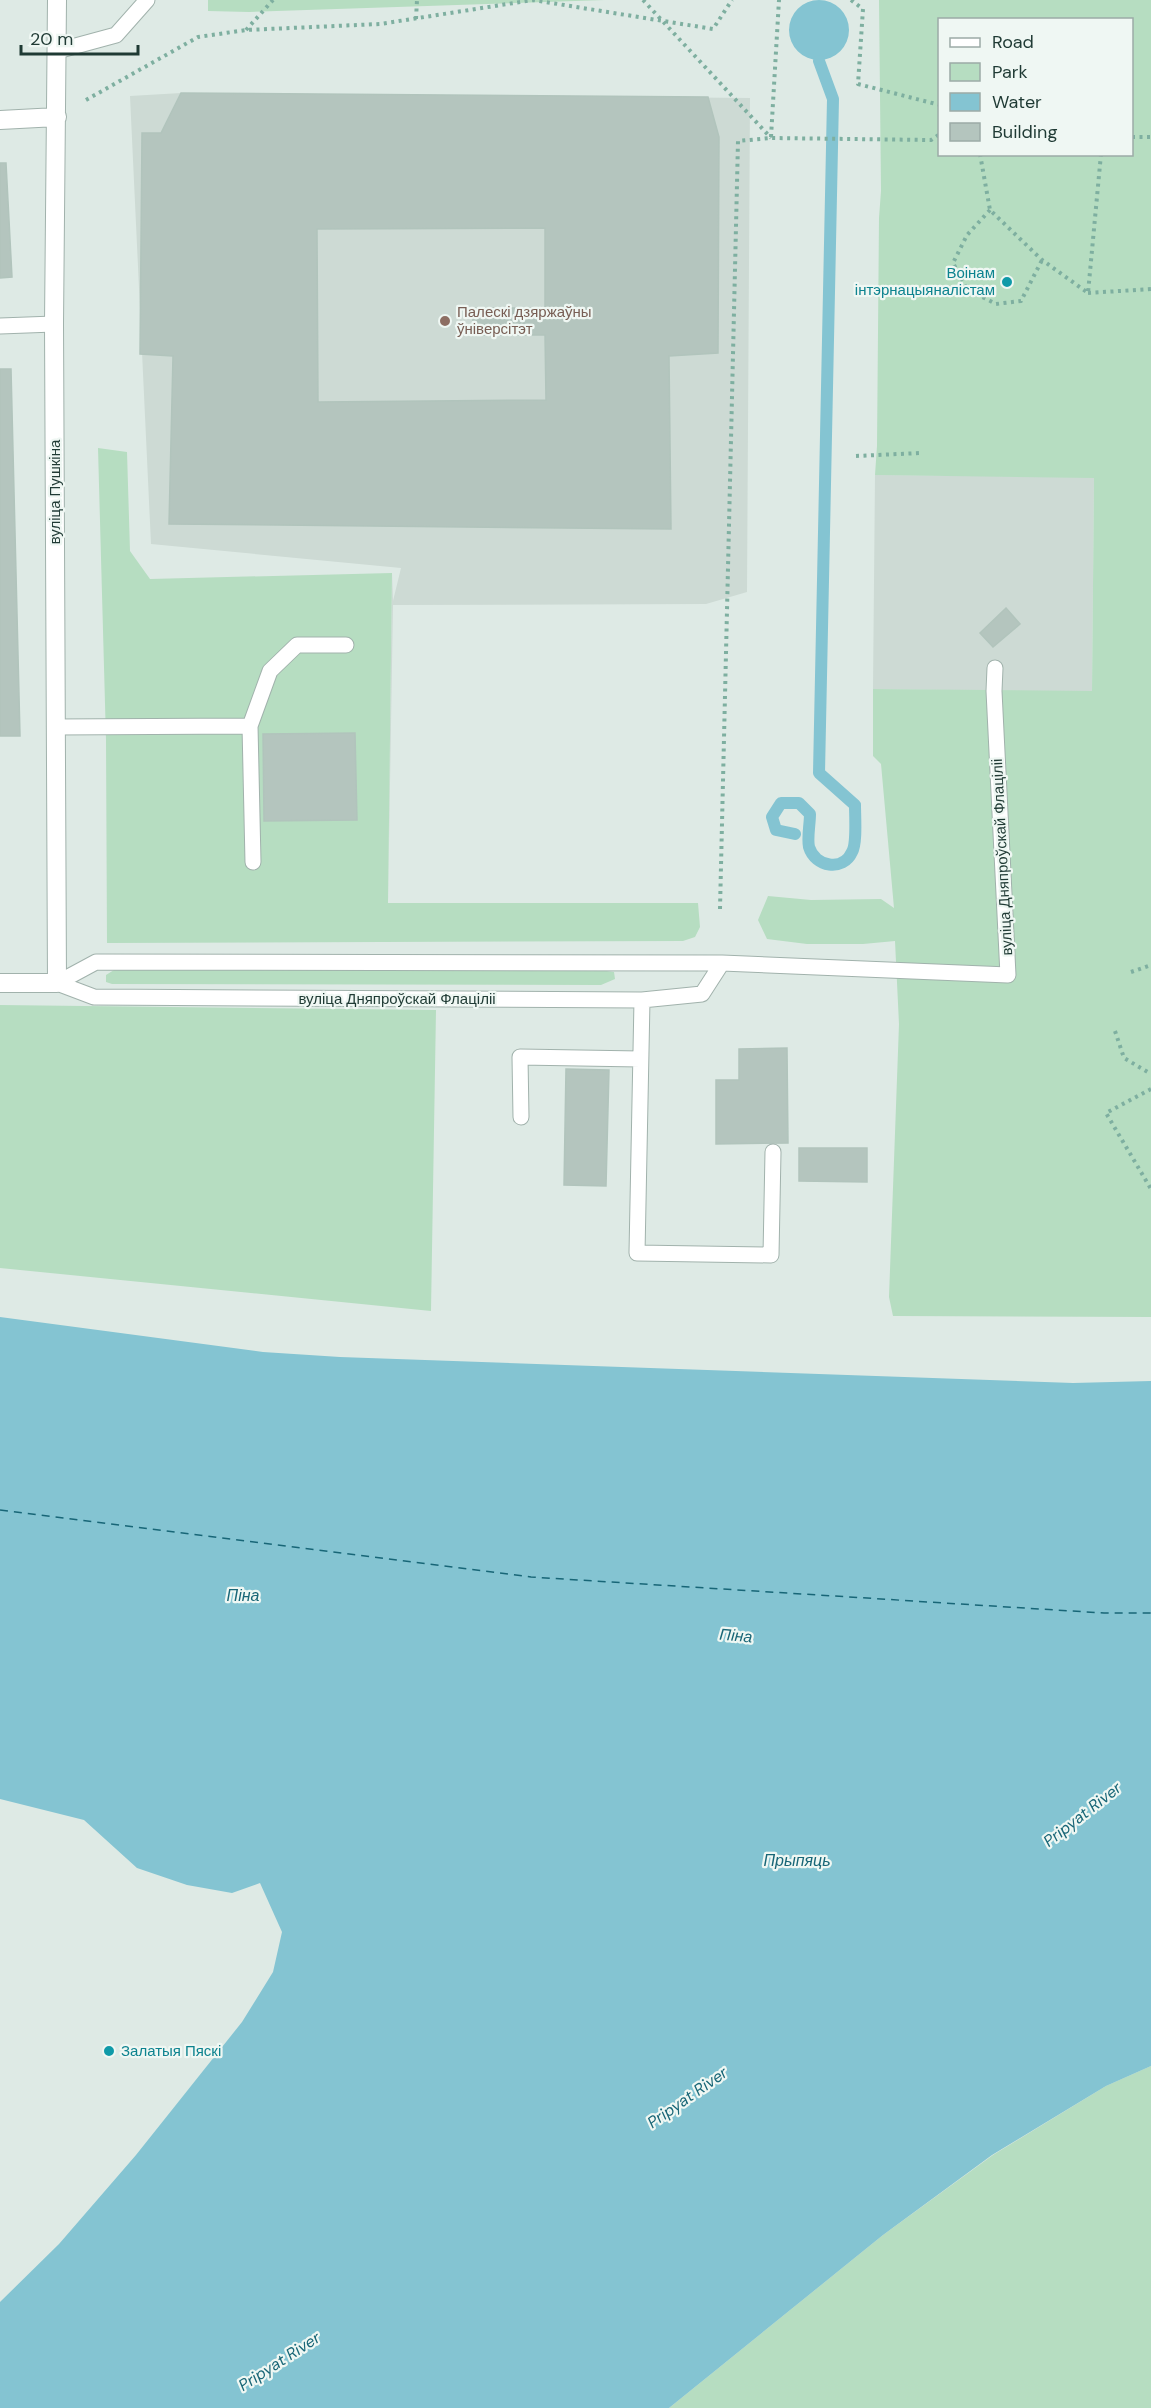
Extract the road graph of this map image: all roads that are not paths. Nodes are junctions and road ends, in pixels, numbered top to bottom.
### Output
1 (57, 0) edge
2 (147, 0) edge
3 (57, 51) junction
4 (57, 117) junction
5 (0, 120) edge
6 (54, 324) junction
7 (0, 327) edge
8 (346, 645) dead end
9 (995, 668) dead end
10 (250, 726) junction
11 (55, 727) junction
12 (253, 862) dead end
13 (722, 963) junction
14 (0, 983) edge
15 (57, 983) junction
16 (642, 1000) junction
17 (640, 1059) junction
18 (521, 1117) dead end
19 (773, 1152) dead end

1 - 3 street, вуліца Пушкіна
2 - 3 lane
3 - 4 street, вуліца Пушкіна
4 - 5 street
4 - 6 street, вуліца Пушкіна
6 - 7 lane
6 - 11 street, вуліца Пушкіна
8 - 10 lane
9 - 13 lane, вуліца Дняпроўскай Флаціліі
10 - 11 lane
10 - 12 lane
11 - 15 street, вуліца Пушкіна
13 - 15 lane, вуліца Дняпроўскай Флаціліі
13 - 16 lane, вуліца Дняпроўскай Флаціліі
14 - 15 street, вуліца Дняпроўскай Флаціліі
15 - 16 lane, вуліца Дняпроўскай Флаціліі
16 - 17 lane
17 - 18 lane
17 - 19 lane

